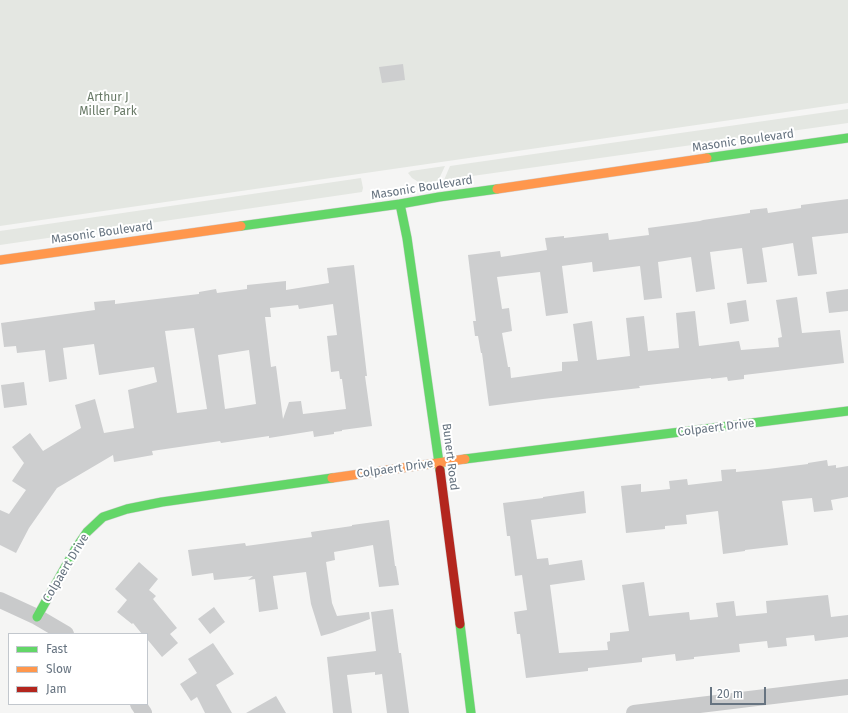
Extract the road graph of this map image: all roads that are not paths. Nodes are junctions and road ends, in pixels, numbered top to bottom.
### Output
1 (848, 138) edge
2 (400, 204) junction
3 (0, 260) edge
4 (848, 411) edge
5 (439, 463) junction
6 (0, 600) edge
7 (37, 617) junction
8 (64, 633) edge
9 (848, 686) edge
10 (471, 713) edge
11 (634, 713) edge

1 - 2 street, Masonic Boulevard
2 - 3 street, Masonic Boulevard
2 - 5 street, Bunert Road
4 - 5 street, Colpaert Drive
5 - 7 street, Colpaert Drive
5 - 10 street, Bunert Road
6 - 7 street, Colpaert Drive
7 - 8 street
9 - 11 street

